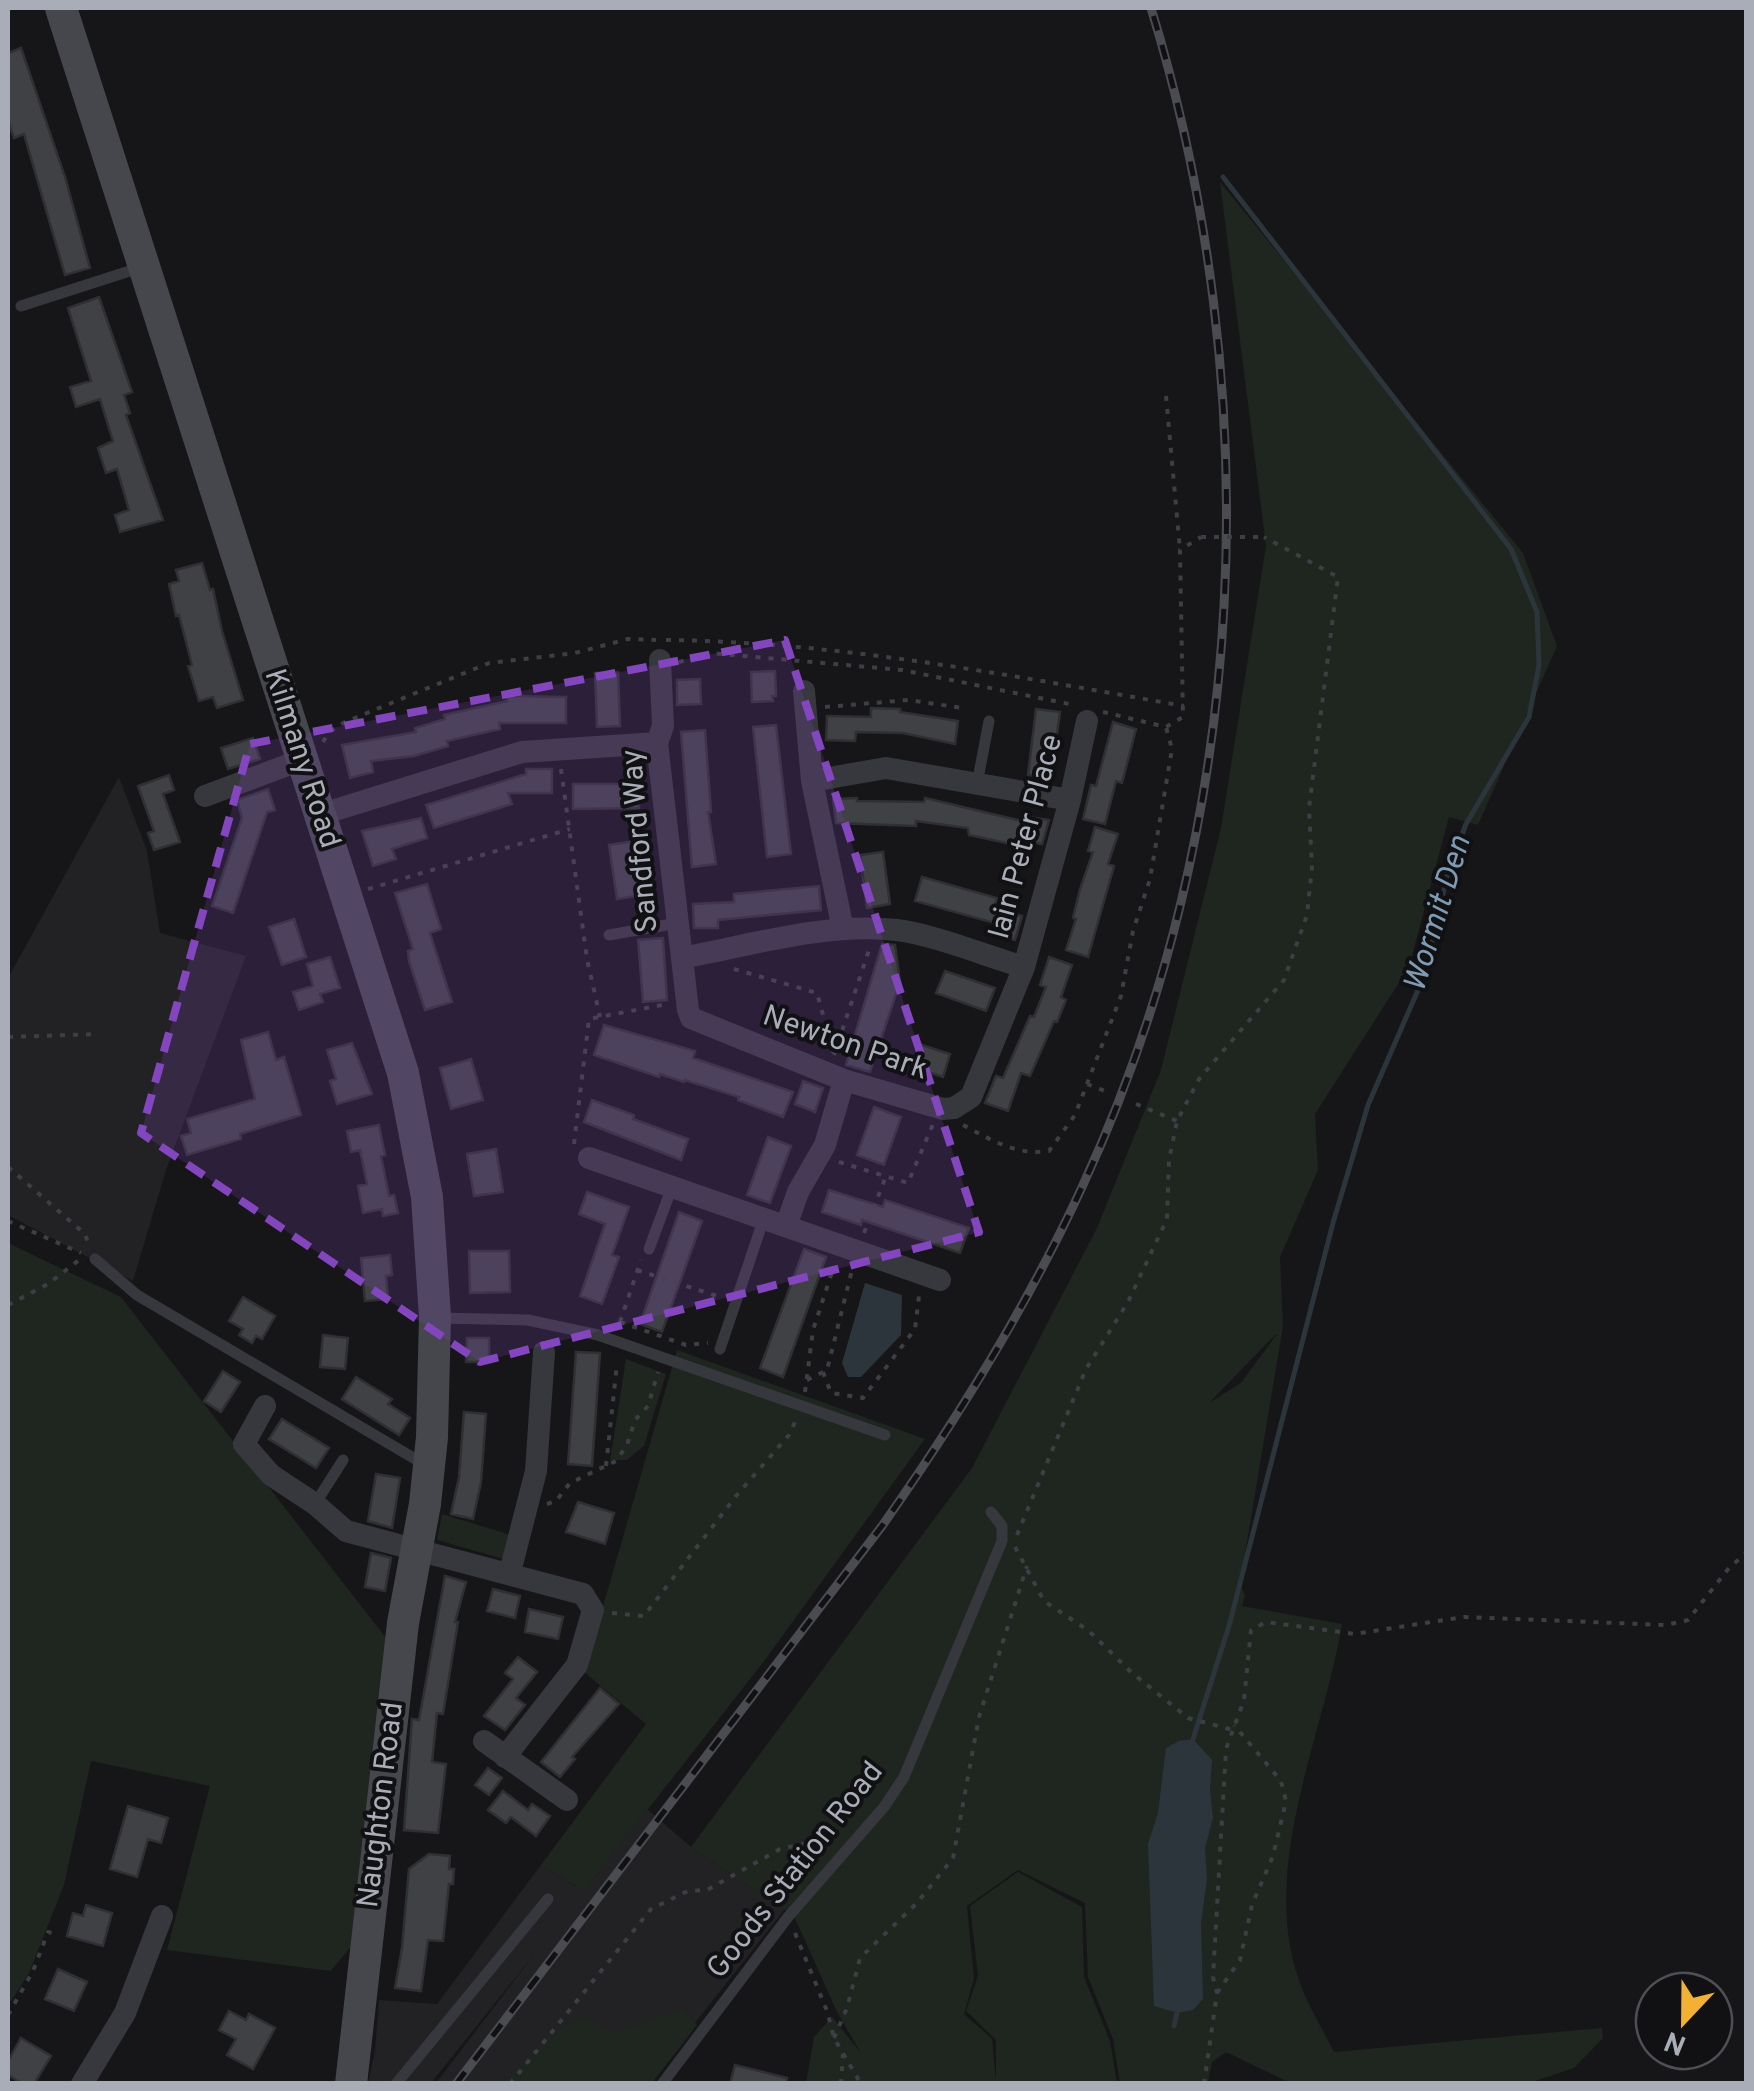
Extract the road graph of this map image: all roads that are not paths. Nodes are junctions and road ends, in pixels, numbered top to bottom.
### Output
1 (61, 8) edge
2 (142, 267) junction
3 (21, 306) dead end
4 (660, 663) road end
5 (805, 700) road end
6 (989, 721) dead end
7 (1087, 721) dead end
8 (658, 743) junction
9 (301, 760) junction
10 (812, 780) junction
11 (977, 784) junction
12 (205, 796) dead end
13 (1070, 800) junction
14 (319, 815) junction
15 (678, 923) junction
16 (843, 928) junction
17 (608, 935) dead end
18 (682, 958) junction
19 (1024, 967) junction
20 (844, 1080) junction
21 (589, 1158) road end
22 (672, 1187) junction
23 (775, 1222) junction
24 (650, 1249) road end
25 (94, 1260) road end
26 (932, 1277) road end
27 (436, 1318) junction
28 (720, 1349) dead end
29 (544, 1352) dead end
30 (266, 1406) dead end
31 (884, 1435) dead end
32 (343, 1460) dead end
33 (430, 1468) junction
34 (315, 1504) junction
35 (991, 1512) dead end
36 (418, 1538) junction
37 (510, 1572) junction
38 (484, 1741) dead end
39 (505, 1757) junction
40 (567, 1800) dead end
41 (548, 1899) dead end
42 (162, 1916) dead end
43 (82, 2084) edge
44 (351, 2084) edge
45 (396, 2084) edge
46 (662, 2084) edge

1 - 2 main road, Kilmany Road
2 - 3 lane
2 - 9 main road, Kilmany Road
4 - 8 street, Sandford Way
5 - 10 street
6 - 11 lane
7 - 13 street, Iain Peter Place
8 - 14 street
8 - 15 street, Sandford Way
9 - 12 street
9 - 14 main road, Kilmany Road
10 - 11 street
10 - 16 street
11 - 13 street
13 - 19 street, Iain Peter Place
14 - 27 main road, Kilmany Road
15 - 17 lane
15 - 18 street, Sandford Way
16 - 18 street
16 - 19 street
18 - 20 street, Newton Park
19 - 20 street, Newton Park
20 - 23 street
21 - 22 street
22 - 23 street
22 - 24 lane
23 - 26 street
23 - 28 lane
25 - 33 lane
27 - 31 lane
27 - 33 main road, Kilmany Road
29 - 37 street
30 - 34 street
32 - 34 lane
33 - 36 main road, Kilmany Road
34 - 36 street
35 - 46 lane, Goods Station Road
36 - 37 street
36 - 44 main road, Naughton Road
37 - 39 street
38 - 39 street
39 - 40 street
41 - 45 lane
42 - 43 street

